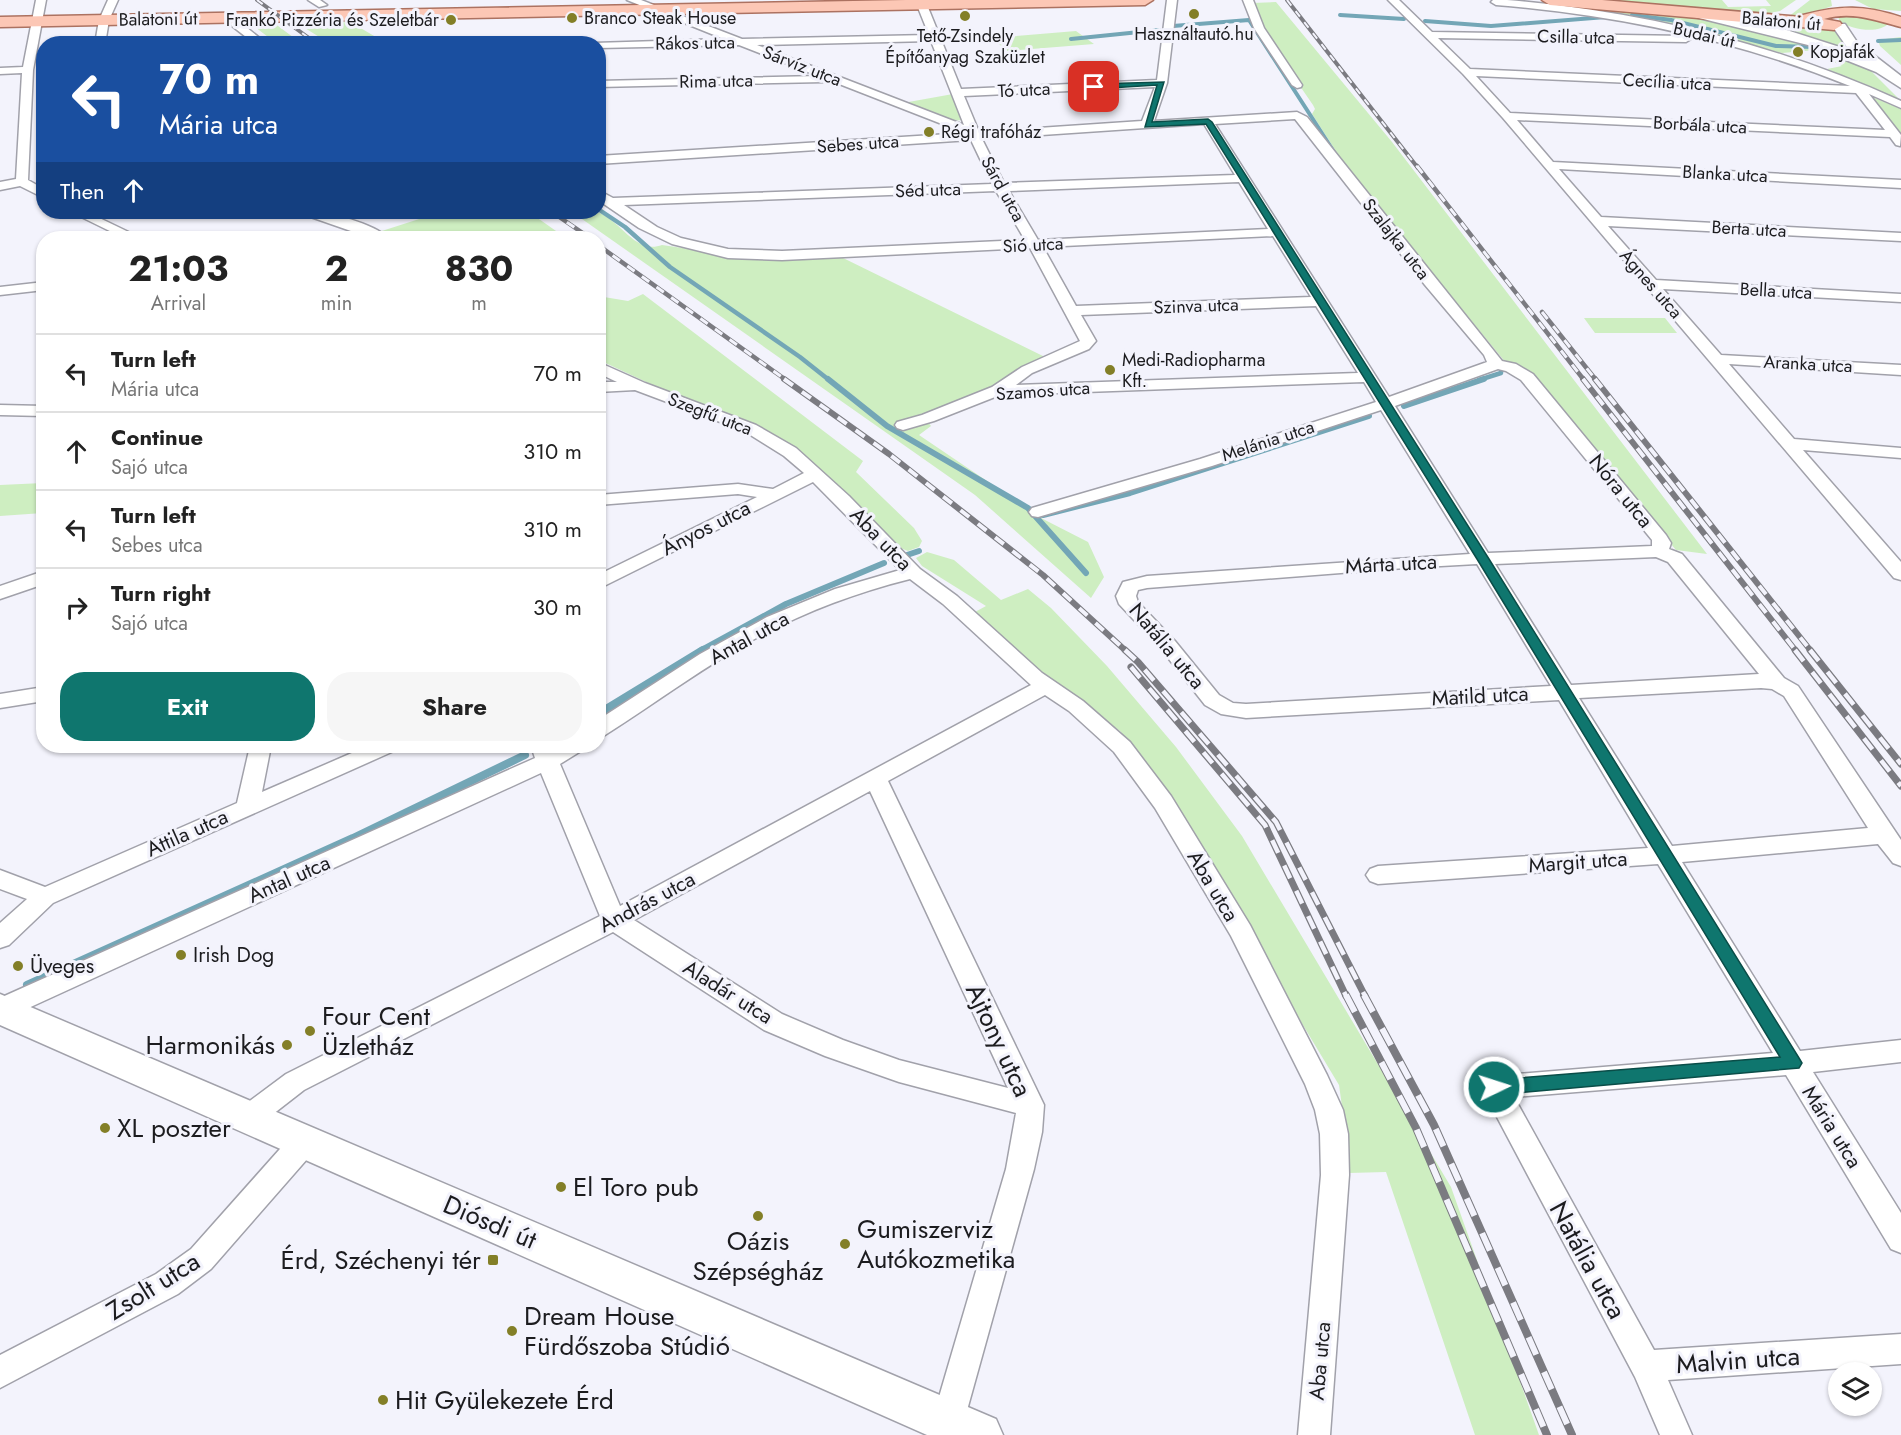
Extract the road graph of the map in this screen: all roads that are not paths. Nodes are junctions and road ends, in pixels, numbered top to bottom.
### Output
1 (41, 0) edge
2 (112, 0) edge
3 (632, 0) edge
4 (1123, 0) edge
5 (1144, 0) edge
6 (1172, 0) edge
7 (1248, 0) edge
8 (1393, 0) edge
9 (1550, 0) edge
10 (1850, 0) edge
11 (921, 2) edge
12 (1496, 2) dead end
13 (1794, 8) dead end
14 (657, 10) junction
15 (1688, 12) junction
16 (1872, 13) junction
17 (1835, 16) edge
18 (239, 18) junction
19 (1753, 18) junction
20 (104, 20) junction
21 (38, 21) junction
22 (0, 22) edge
23 (1890, 29) edge
24 (1429, 35) junction
25 (101, 36) edge
26 (252, 36) edge
27 (935, 38) junction
28 (1722, 39) junction
29 (741, 42) junction
30 (606, 45) edge
31 (1879, 68) junction
32 (28, 70) junction
33 (0, 71) edge
34 (1467, 72) junction
35 (834, 79) junction
36 (1901, 81) edge
37 (1162, 83) junction
38 (606, 84) edge
39 (1297, 85) dead end
40 (1863, 89) junction
41 (958, 93) junction
42 (1901, 105) edge
43 (1297, 115) joint
44 (1507, 116) junction
45 (1208, 122) junction
46 (1147, 125) junction
47 (974, 134) junction
48 (1897, 139) edge
49 (606, 159) edge
50 (1548, 165) junction
51 (1244, 178) junction
52 (22, 182) junction
53 (1901, 184) edge
54 (0, 186) edge
55 (1000, 187) junction
56 (36, 190) edge
57 (606, 199) edge
58 (611, 202) junction
59 (93, 219) edge
60 (331, 219) edge
61 (1596, 220) junction
62 (119, 231) edge
63 (366, 231) edge
64 (1279, 232) junction
65 (1901, 237) edge
66 (1035, 245) junction
67 (1651, 284) junction
68 (36, 287) edge
69 (0, 291) edge
70 (1901, 298) edge
71 (1321, 301) junction
72 (1072, 311) junction
73 (1716, 359) junction
74 (1502, 365) junction
75 (1901, 370) edge
76 (606, 371) edge
77 (1368, 377) junction
78 (639, 386) junction
79 (606, 387) edge
80 (998, 390) junction
81 (1384, 404) junction
82 (0, 410) edge
83 (36, 411) edge
84 (903, 425) dead end
85 (1789, 444) junction
86 (1901, 453) edge
87 (814, 475) junction
88 (775, 494) junction
89 (606, 499) edge
90 (1038, 512) dead end
91 (1659, 551) junction
92 (1882, 552) junction
93 (1901, 554) edge
94 (1483, 559) junction
95 (913, 573) junction
96 (1901, 574) edge
97 (36, 579) edge
98 (606, 579) edge
99 (1127, 591) joint
100 (0, 592) edge
101 (1781, 684) junction
102 (1045, 686) junction
103 (1564, 691) junction
104 (36, 695) edge
105 (1212, 700) joint
106 (0, 701) edge
107 (606, 725) edge
108 (259, 753) edge
109 (370, 753) edge
110 (545, 753) edge
111 (875, 777) junction
112 (249, 805) junction
113 (1884, 835) junction
114 (1665, 855) junction
115 (1901, 857) edge
116 (1378, 875) dead end
117 (0, 879) edge
118 (45, 897) junction
119 (614, 920) junction
120 (0, 938) edge
121 (1, 1009) edge
122 (1901, 1051) edge
123 (1793, 1063) junction
124 (1030, 1105) junction
125 (249, 1117) junction
126 (304, 1141) junction
127 (1901, 1239) edge
128 (1901, 1349) edge
129 (1646, 1366) junction
130 (0, 1372) edge
131 (964, 1428) edge
132 (1314, 1435) edge
133 (1676, 1435) edge

1 - 21 street
2 - 20 street
3 - 14 street, Sárvíz utca
4 - 5 main road, Balatoni út
4 - 11 main road, Balatoni út
6 - 37 street
7 - 39 street
8 - 24 street, Ágnes utca
9 - 15 main road, Balatoni út
10 - 16 main road
11 - 14 main road, Balatoni út
11 - 27 street, Sárd utca
12 - 28 street, Budai út
13 - 19 main road
14 - 18 main road, Balatoni út
14 - 29 street, Sárvíz utca
15 - 19 main road, Balatoni út
15 - 31 main road
16 - 17 main road
16 - 23 main road
17 - 19 main road, Balatoni út
17 - 23 main road
17 - 31 main road
18 - 20 main road, Balatoni út
18 - 26 street
20 - 21 main road, Balatoni út
20 - 25 street
21 - 22 main road, Balatoni út
21 - 32 street
23 - 36 main road
24 - 28 street, Csilla utca
24 - 34 street, Ágnes utca
27 - 29 street, Rákos utca
27 - 41 street, Sárd utca
28 - 40 street, Budai út
29 - 30 street, Rákos utca
29 - 35 street, Sárvíz utca
31 - 36 main road
32 - 33 street
32 - 52 street
34 - 40 street, Cecília utca
34 - 44 street, Ágnes utca
35 - 38 street, Rima utca
35 - 47 street, Sárvíz utca
37 - 41 street, Tó utca
37 - 46 street
40 - 42 street, Budai út
40 - 48 street
41 - 47 street, Sárd utca
43 - 45 street, Sebes utca
43 - 74 street, Szalajka utca
44 - 48 street, Borbála utca
44 - 50 street, Ágnes utca
45 - 46 street, Sebes utca
45 - 51 street, Mária utca
46 - 47 street, Sebes utca
47 - 49 street, Sebes utca
47 - 55 street, Sárd utca
50 - 53 street, Blanka utca
50 - 61 street, Ágnes utca
51 - 55 street, Séd utca
51 - 64 street, Mária utca
52 - 54 street
52 - 56 street
55 - 58 street, Séd utca
55 - 66 street, Sárd utca
57 - 58 street, Sió utca
58 - 66 street, Sió utca
59 - 62 street
60 - 63 street
61 - 65 street, Berta utca
61 - 67 street, Ágnes utca
64 - 66 street, Sió utca
64 - 71 street, Mária utca
66 - 72 street, Sárd utca
67 - 70 street, Bella utca
67 - 73 street, Ágnes utca
68 - 69 street
71 - 72 street, Szinva utca
71 - 77 street, Mária utca
72 - 80 street, Sárd utca
73 - 75 street, Aranka utca
73 - 85 street, Ágnes utca
74 - 81 street, Melánia utca
74 - 91 street, Nóra utca
76 - 78 street, Szegfű utca
77 - 80 street, Szamos utca
77 - 81 street, Mária utca
78 - 79 street
78 - 87 street, Szegfű utca
80 - 84 street, Szamos utca
81 - 90 street, Melánia utca
81 - 94 street, Mária utca
82 - 83 street
85 - 86 street
85 - 92 street, Ágnes utca
87 - 88 street, Ányos utca
87 - 95 street, Aba utca
88 - 89 street
88 - 98 street, Ányos utca
91 - 94 street, Márta utca
91 - 101 street, Nóra utca
92 - 93 street
92 - 96 street, Ágnes utca
94 - 99 street, Márta utca
94 - 103 street, Mária utca
95 - 102 street, Aba utca
95 - 107 street, Antal utca
97 - 100 street
99 - 105 street, Natália utca
101 - 103 street, Matild utca
101 - 113 street, Nóra utca
102 - 111 street, András utca
102 - 132 street, Aba utca
103 - 105 street, Matild utca
103 - 114 street, Mária utca
104 - 106 street
108 - 112 street
109 - 112 street, Attila utca
110 - 119 street
110 - 121 street, Antal utca
111 - 119 street, András utca
111 - 124 street, Ajtony utca
112 - 118 street, Attila utca
113 - 114 street, Margit utca
113 - 115 street, Nóra utca
114 - 116 street, Margit utca
114 - 123 street, Mária utca
117 - 118 street
118 - 120 street, Attila utca
119 - 124 street, Aladár utca
119 - 125 street, András utca
121 - 125 main road, Diósdi út
122 - 123 street
123 - 127 street, Mária utca
123 - 129 street, Natália utca
124 - 131 street, Ajtony utca
125 - 126 main road, Diósdi út
126 - 130 street, Zsolt utca
126 - 131 main road, Diósdi út
128 - 129 street, Malvin utca
129 - 133 street, Natália utca

